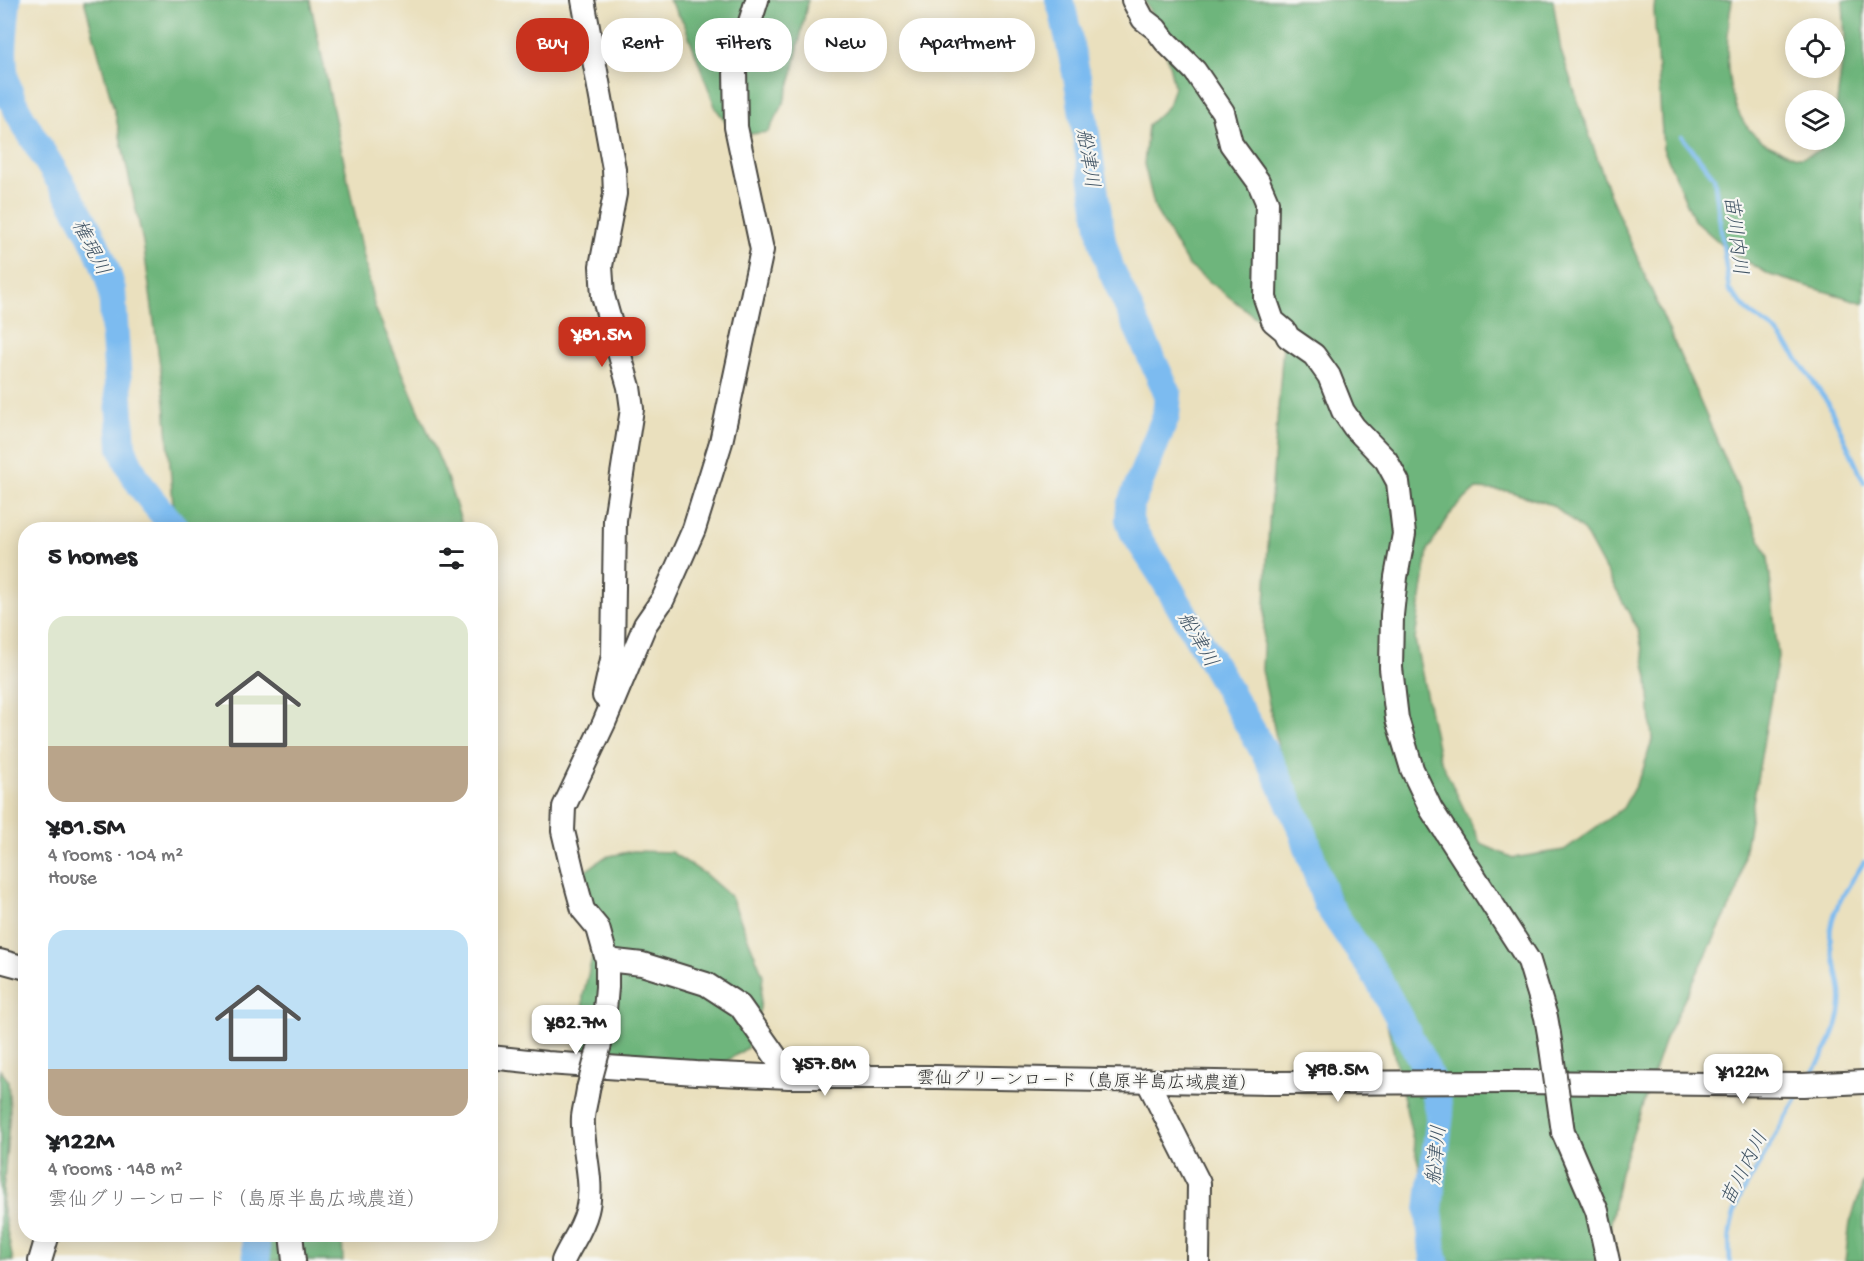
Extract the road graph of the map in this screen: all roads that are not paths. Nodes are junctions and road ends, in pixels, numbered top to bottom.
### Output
1 (583, 0) edge
2 (757, 0) edge
3 (1133, 0) edge
4 (604, 723) junction
5 (607, 960) junction
6 (0, 961) edge
7 (18, 966) edge
8 (498, 1058) edge
9 (790, 1077) junction
10 (1155, 1081) junction
11 (1864, 1082) edge
12 (46, 1242) edge
13 (292, 1242) edge
14 (40, 1261) edge
15 (294, 1261) edge
16 (563, 1261) edge
17 (1198, 1261) edge
18 (1608, 1261) edge

1 - 4 street
2 - 4 street
3 - 18 street, bridge
4 - 5 street
5 - 9 street
5 - 16 street, bridge
6 - 7 street
8 - 9 street, 雲仙グリーンロード（島原半島広域農道）
9 - 10 street, 雲仙グリーンロード（島原半島広域農道）
10 - 11 street, 雲仙グリーンロード（島原半島広域農道）
10 - 17 street
12 - 14 street
13 - 15 street

